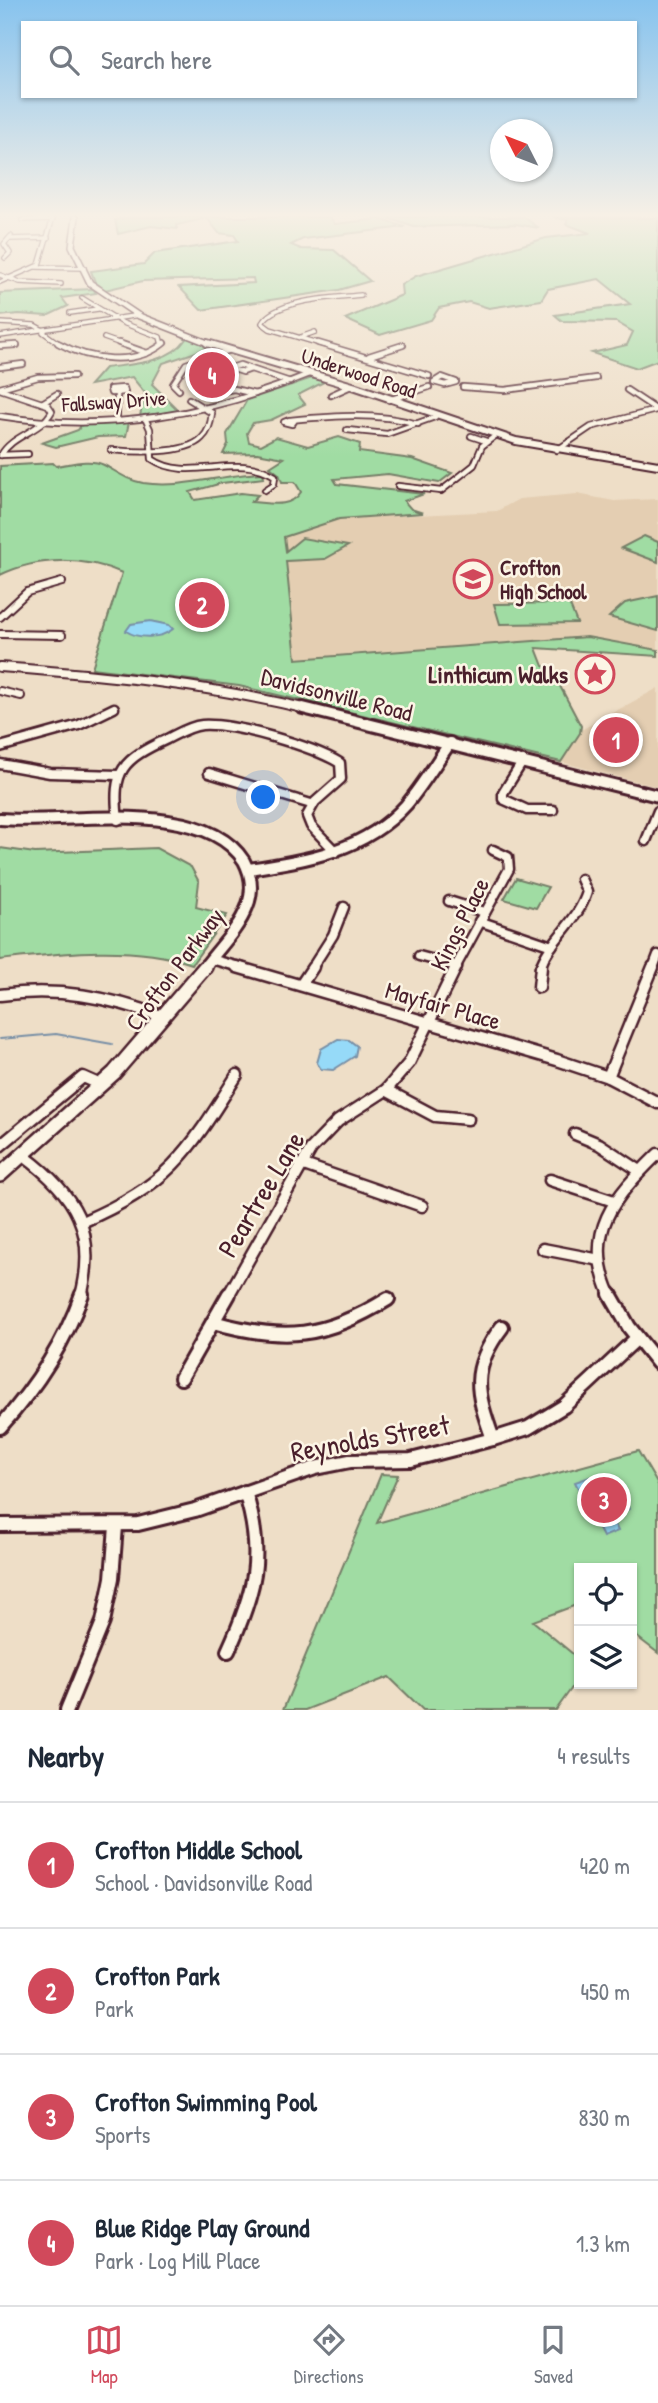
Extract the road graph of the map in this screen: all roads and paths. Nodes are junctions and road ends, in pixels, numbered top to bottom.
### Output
1 (112, 297) edge
2 (346, 297) edge
3 (82, 298) dead end
4 (98, 309) junction
5 (140, 315) junction
6 (116, 319) junction
7 (0, 323) edge
8 (85, 325) junction
9 (44, 332) junction
10 (315, 332) dead end
11 (0, 336) edge
12 (301, 337) junction
13 (104, 338) dead end
14 (17, 345) dead end
15 (403, 345) dead end
16 (0, 346) edge
17 (230, 349) junction
18 (147, 353) junction
19 (369, 356) junction
20 (23, 364) dead end
21 (0, 367) edge
22 (251, 369) dead end
23 (309, 374) junction
24 (74, 376) dead end
25 (596, 378) dead end
26 (437, 381) junction
27 (290, 382) junction
28 (351, 386) junction
29 (0, 389) edge
30 (179, 390) dead end
31 (627, 390) dead end
32 (117, 393) dead end
33 (57, 394) dead end
34 (203, 394) dead end
35 (255, 394) junction
36 (331, 395) dead end
37 (189, 399) dead end
38 (389, 400) junction
39 (42, 403) junction
40 (204, 408) junction
41 (657, 410) edge
42 (0, 416) edge
43 (435, 417) junction
44 (145, 418) junction
45 (117, 420) junction
46 (295, 420) dead end
47 (48, 421) junction
48 (418, 424) junction
49 (347, 430) dead end
50 (471, 436) dead end
51 (495, 436) junction
52 (486, 441) junction
53 (111, 450) dead end
54 (151, 450) junction
55 (557, 450) junction
56 (27, 454) dead end
57 (0, 455) edge
58 (658, 465) edge
59 (398, 486) dead end
60 (265, 490) dead end
61 (62, 582) dead end
62 (0, 617) edge
63 (0, 634) edge
64 (62, 635) dead end
65 (0, 667) edge
66 (0, 691) edge
67 (21, 696) dead end
68 (114, 708) dead end
69 (450, 743) junction
70 (0, 747) edge
71 (523, 761) junction
72 (0, 764) edge
73 (209, 773) dead end
74 (118, 775) junction
75 (658, 796) edge
76 (311, 804) junction
77 (553, 810) dead end
78 (658, 811) edge
79 (0, 819) edge
80 (118, 820) junction
81 (646, 841) dead end
82 (493, 850) dead end
83 (336, 852) junction
84 (248, 870) junction
85 (581, 879) dead end
86 (449, 901) dead end
87 (344, 907) dead end
88 (484, 912) junction
89 (479, 921) junction
90 (552, 946) junction
91 (658, 955) edge
92 (419, 956) dead end
93 (211, 959) junction
94 (457, 966) junction
95 (301, 985) junction
96 (539, 987) dead end
97 (0, 995) edge
98 (167, 1018) junction
99 (431, 1023) junction
100 (237, 1075) dead end
101 (608, 1077) junction
102 (103, 1087) junction
103 (386, 1090) junction
104 (658, 1103) edge
105 (468, 1119) dead end
106 (575, 1134) dead end
107 (0, 1146) edge
108 (658, 1154) edge
109 (24, 1156) junction
110 (301, 1164) junction
111 (640, 1171) junction
112 (0, 1175) edge
113 (550, 1180) dead end
114 (614, 1201) junction
115 (422, 1206) dead end
116 (82, 1222) junction
117 (543, 1249) dead end
118 (600, 1260) junction
119 (388, 1299) dead end
120 (213, 1322) junction
121 (502, 1327) dead end
122 (636, 1339) junction
123 (658, 1363) edge
124 (181, 1378) dead end
125 (0, 1427) edge
126 (493, 1439) junction
127 (245, 1492) junction
128 (0, 1525) edge
129 (116, 1526) junction
130 (228, 1651) dead end
131 (67, 1710) edge

1 - 5 street, Underwood Road
2 - 12 street
3 - 4 street
4 - 6 street
4 - 8 street
5 - 6 street
5 - 17 street, Underwood Road
6 - 8 street
6 - 18 street
7 - 9 street
8 - 9 street
9 - 11 street
9 - 18 street
10 - 12 street
12 - 19 street
13 - 18 street
14 - 16 street
15 - 19 street
17 - 23 street, Underwood Road
17 - 30 street
19 - 26 street
20 - 21 street
22 - 27 street
23 - 27 street, Fallsway Drive
23 - 28 street, Underwood Road
24 - 29 street
25 - 26 street
26 - 38 street
27 - 35 street, Fallsway Drive
28 - 36 street
28 - 38 street, Underwood Road
29 - 39 street
31 - 41 street
32 - 45 street
33 - 39 street
34 - 35 street
35 - 40 street, Fallsway Drive
37 - 40 street
38 - 43 street, Underwood Road
39 - 47 street
40 - 44 street, Fallsway Drive
40 - 54 street
41 - 55 street
42 - 47 street, Fallsway Drive
43 - 48 street
43 - 51 street, Underwood Road
44 - 45 street, Fallsway Drive
44 - 54 street
45 - 47 street, Fallsway Drive
46 - 48 street
47 - 57 street
48 - 49 street
50 - 52 street
51 - 52 street
51 - 55 street, Underwood Road
52 - 59 street
53 - 54 street
54 - 60 street
55 - 58 street, Underwood Road
56 - 57 street
61 - 62 street
63 - 64 street
65 - 69 street, Davidsonville Road
66 - 67 street
68 - 70 street
69 - 71 street, Davidsonville Road
69 - 83 street
71 - 75 street, Davidsonville Road
71 - 77 street
72 - 74 street
73 - 76 street
74 - 76 street
74 - 80 street
76 - 83 street
78 - 81 street
79 - 80 street
80 - 84 street
82 - 88 street, Kings Place
83 - 84 street
84 - 93 street, Crofton Parkway
85 - 90 street
86 - 88 street
87 - 95 street
88 - 89 street, Kings Place
89 - 90 street
89 - 94 street, Kings Place
90 - 96 street
91 - 101 street
92 - 94 street
93 - 95 street, Mayfair Place
93 - 98 street, Crofton Parkway
94 - 99 street, Kings Place
95 - 99 street, Mayfair Place
97 - 98 street
98 - 102 street, Crofton Parkway
99 - 101 street, Mayfair Place
99 - 103 street, Peartree Lane
100 - 116 street
101 - 104 street, Mayfair Place
102 - 107 street
102 - 109 street, Crofton Parkway
103 - 105 street
103 - 110 street, Peartree Lane
106 - 111 street
108 - 111 street
109 - 112 street, Crofton Parkway
109 - 116 street
110 - 115 street
110 - 120 street, Peartree Lane
111 - 114 street
113 - 114 street
114 - 118 street
116 - 125 street
117 - 118 street
118 - 122 street
119 - 120 street
120 - 124 street, Peartree Lane
121 - 126 street
122 - 123 street
122 - 126 street, Reynolds Street
126 - 127 street, Reynolds Street
127 - 129 street, Reynolds Street
127 - 130 street
128 - 129 street, Reynolds Street
129 - 131 street

